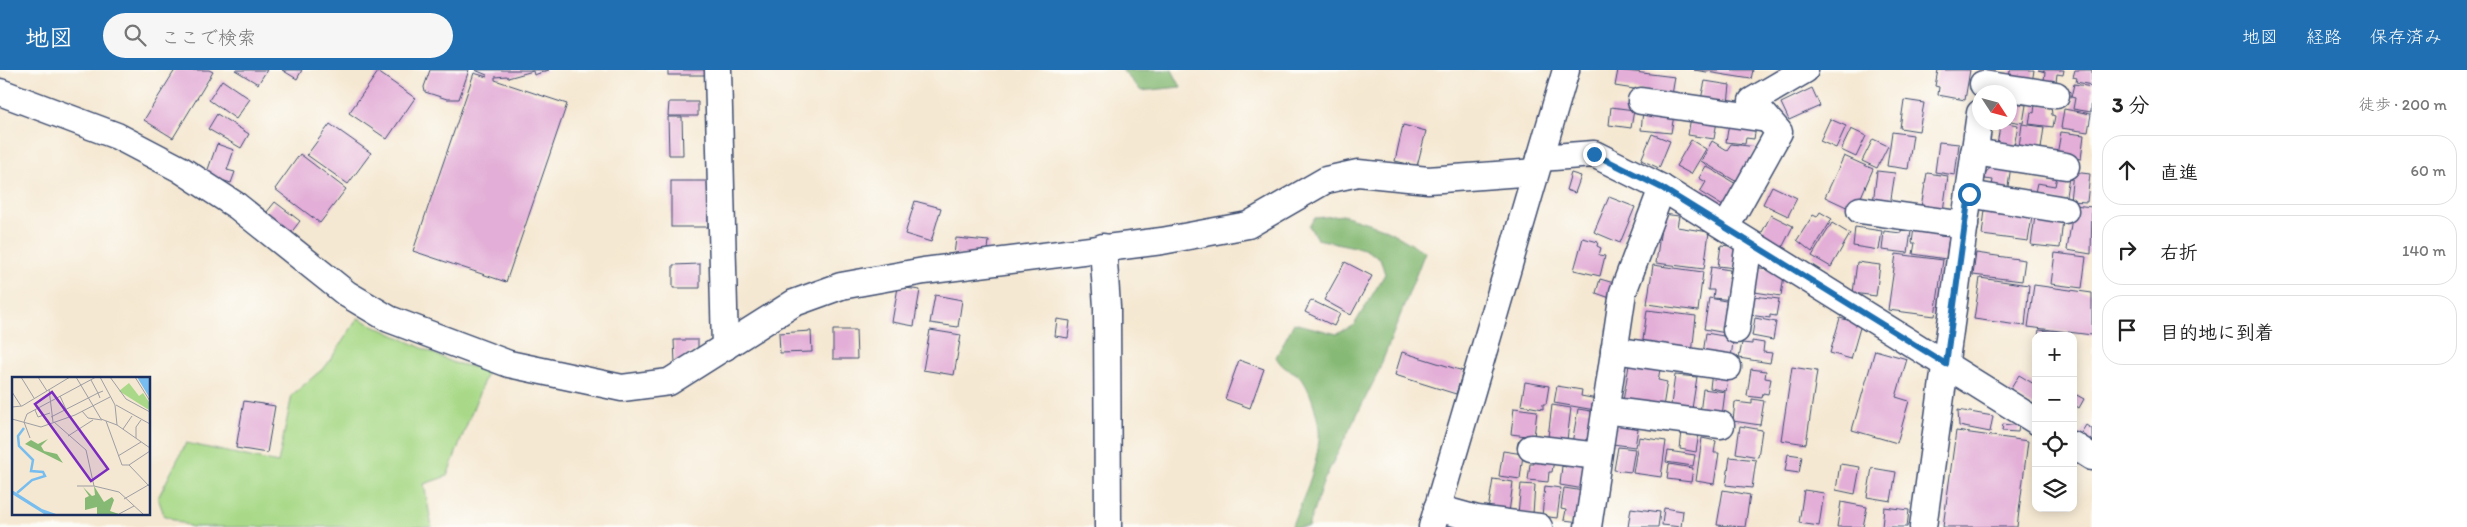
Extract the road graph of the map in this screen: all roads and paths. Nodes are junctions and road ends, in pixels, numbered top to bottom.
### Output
1 (718, 70) edge
2 (1566, 70) edge
3 (1805, 70) edge
4 (1984, 82) edge
5 (0, 92) edge
6 (2056, 95) dead end
7 (1641, 101) dead end
8 (1768, 119) junction
9 (1977, 130) edge
10 (1974, 152) junction
11 (1538, 165) junction
12 (2066, 166) dead end
13 (1662, 188) junction
14 (1969, 194) junction
15 (1860, 210) dead end
16 (2065, 210) dead end
17 (1965, 225) junction
18 (1726, 228) junction
19 (1749, 242) junction
20 (1103, 247) junction
21 (1736, 330) dead end
22 (725, 347) junction
23 (1614, 350) junction
24 (1946, 364) junction
25 (1728, 367) dead end
26 (1605, 410) junction
27 (2032, 418) edge
28 (1721, 425) dead end
29 (1531, 448) dead end
30 (2077, 448) edge
31 (1598, 456) junction
32 (2092, 457) edge
33 (1434, 518) edge
34 (1108, 527) edge
35 (1539, 527) edge
36 (1588, 527) edge
37 (1923, 527) edge

1 - 22 street
2 - 11 street
3 - 8 street
4 - 6 street
5 - 22 street
7 - 8 street
8 - 18 street
9 - 10 street
10 - 12 street
10 - 14 street
11 - 13 street
11 - 20 street
11 - 33 street
13 - 18 street
13 - 23 street
14 - 16 street
14 - 17 street
15 - 17 street
17 - 24 street
18 - 19 street
19 - 21 street
19 - 24 street
20 - 22 street
20 - 34 street
23 - 25 street
23 - 26 street
24 - 27 street
24 - 37 street
26 - 28 street
26 - 31 street
29 - 31 street
30 - 32 street
31 - 36 street
33 - 35 street

